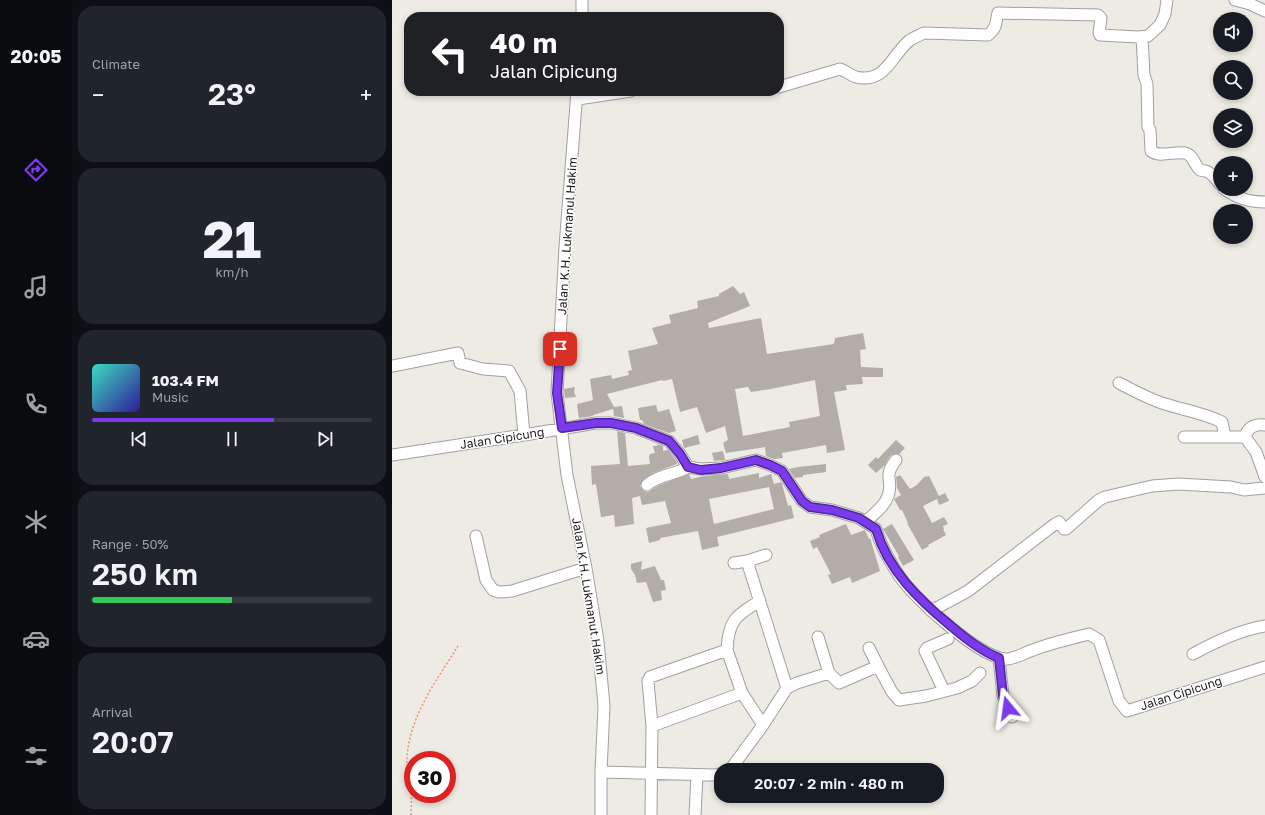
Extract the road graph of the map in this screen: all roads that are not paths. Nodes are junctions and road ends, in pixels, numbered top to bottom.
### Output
1 (582, 0) edge
2 (1167, 0) edge
3 (1235, 0) edge
4 (1265, 11) edge
5 (582, 12) edge
6 (1142, 37) junction
7 (784, 85) edge
8 (578, 96) edge
9 (1213, 175) edge
10 (1234, 196) edge
11 (1265, 202) edge
12 (392, 366) edge
13 (1119, 383) dead end
14 (1265, 425) edge
15 (562, 428) junction
16 (524, 435) junction
17 (1184, 437) dead end
18 (1225, 437) junction
19 (1245, 437) junction
20 (392, 455) edge
21 (896, 460) dead end
22 (688, 467) junction
23 (1265, 477) edge
24 (647, 486) dead end
25 (1265, 488) edge
26 (865, 522) junction
27 (476, 536) dead end
28 (766, 555) dead end
29 (747, 561) junction
30 (734, 564) dead end
31 (586, 568) junction
32 (760, 602) junction
33 (931, 611) junction
34 (1265, 626) edge
35 (818, 637) dead end
36 (948, 639) dead end
37 (869, 648) dead end
38 (727, 650) junction
39 (1193, 654) dead end
40 (995, 657) junction
41 (878, 666) junction
42 (1265, 667) edge
43 (980, 673) dead end
44 (829, 674) junction
45 (787, 688) junction
46 (944, 691) junction
47 (742, 693) junction
48 (1012, 717) dead end
49 (763, 725) junction
50 (652, 726) junction
51 (735, 763) edge
52 (601, 772) junction
53 (650, 774) junction
54 (697, 775) junction
55 (714, 775) edge
56 (601, 814) edge
57 (650, 815) edge
58 (695, 815) edge

1 - 5 street
2 - 6 street
3 - 4 street
6 - 7 street
6 - 9 street
8 - 15 street, Jalan K.H. Lukmanul Hakim
10 - 11 street
12 - 16 street
13 - 18 street
14 - 19 street
15 - 16 street, Jalan Cipicung
15 - 22 street, Jalan Cipicung
15 - 31 street, Jalan K.H. Lukmanut Hakim
16 - 20 street, Jalan Cipicung
17 - 18 street
18 - 19 street
19 - 23 street
21 - 26 street
22 - 24 street
22 - 26 street
25 - 33 street
26 - 33 street
27 - 31 street
28 - 29 street
29 - 30 street
29 - 32 street
31 - 52 street, Jalan K.H. Lukmanut Hakim
32 - 38 street
32 - 45 street
33 - 40 street
34 - 39 street
35 - 44 street
36 - 46 street
37 - 41 street
38 - 47 street
38 - 50 street
40 - 42 street, Jalan Cipicung
40 - 48 street
41 - 44 street
41 - 46 street
43 - 46 street
44 - 45 street
45 - 49 street
47 - 49 street
47 - 50 street
49 - 51 street
50 - 53 street
52 - 53 street
52 - 56 street, Jalan K.H. Lukmanut Hakim
53 - 54 street
53 - 57 street
54 - 55 street
54 - 58 street

